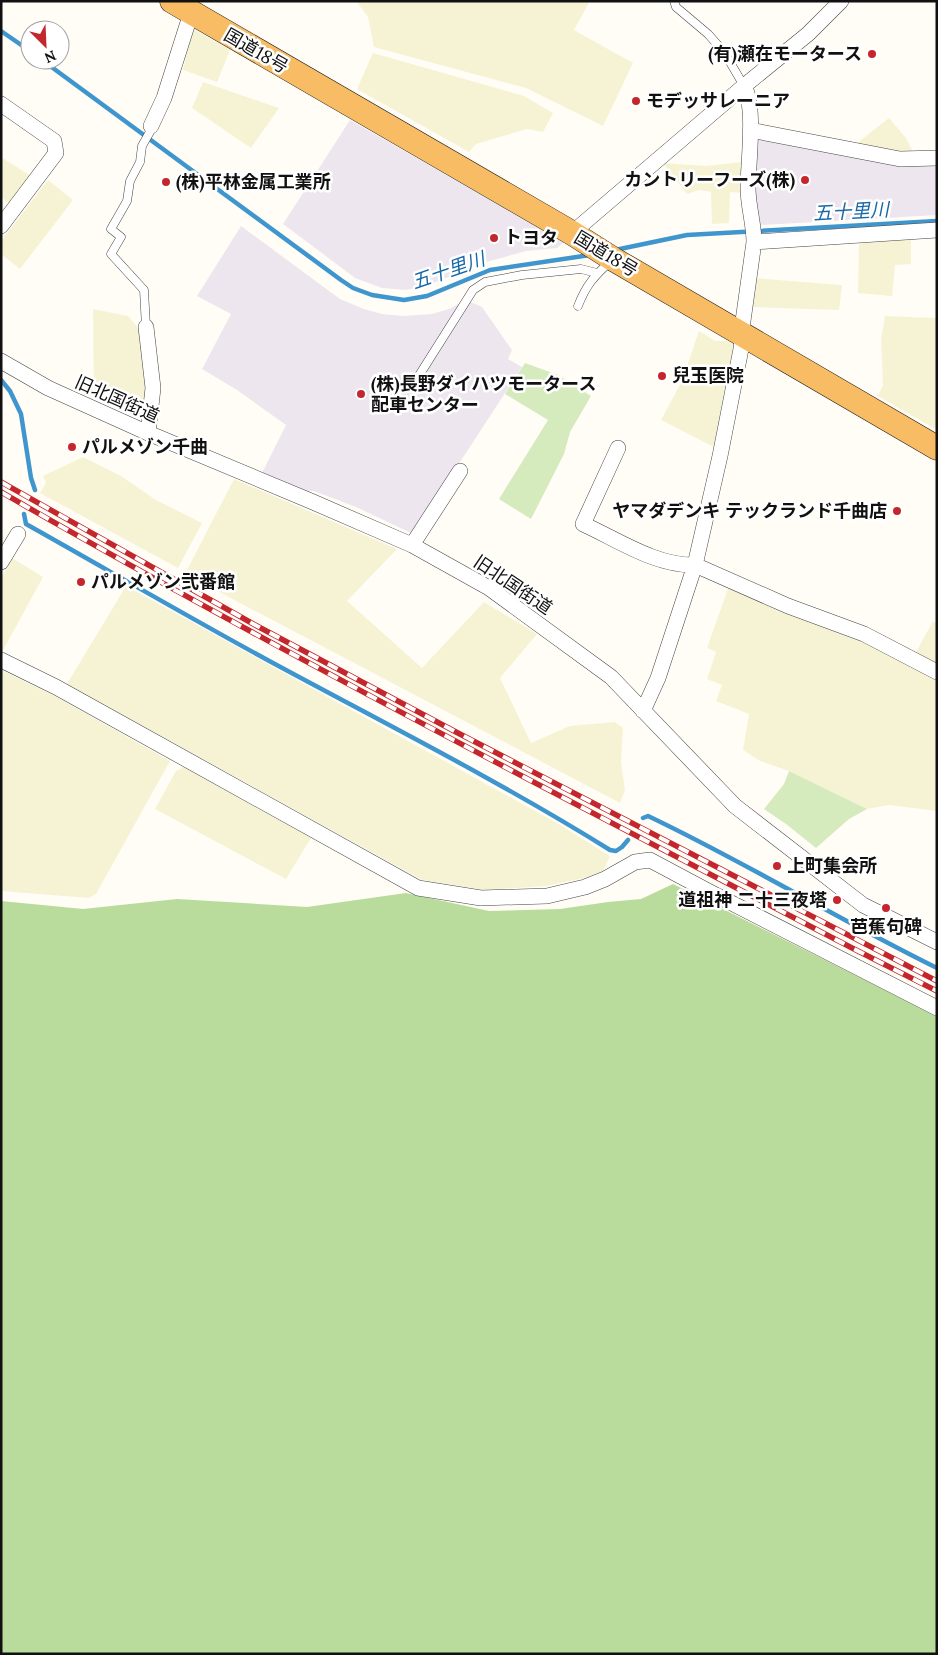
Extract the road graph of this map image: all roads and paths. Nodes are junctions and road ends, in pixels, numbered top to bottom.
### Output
1 (674, 1) edge
2 (841, 1) edge
3 (182, 7) edge
4 (744, 86) junction
5 (1, 104) edge
6 (151, 128) joint
7 (750, 130) junction
8 (937, 158) edge
9 (1, 226) edge
10 (937, 230) edge
11 (754, 235) junction
12 (579, 238) junction
13 (605, 266) junction
14 (578, 306) dead end
15 (146, 327) joint
16 (742, 334) junction
17 (1, 361) edge
18 (412, 385) dead end
19 (148, 433) junction
20 (618, 448) dead end
21 (937, 448) edge
22 (460, 471) dead end
23 (18, 534) dead end
24 (412, 545) junction
25 (1, 562) edge
26 (695, 564) junction
27 (1, 660) edge
28 (937, 672) edge
29 (643, 711) junction
30 (937, 942) edge
31 (937, 1008) edge

1 - 4 lane
2 - 4 street
3 - 6 street
3 - 12 highway, 国道18号
4 - 7 street
4 - 12 street
5 - 9 street
6 - 15 lane
7 - 8 street
7 - 11 street
10 - 11 street
11 - 16 street
12 - 13 highway, 国道18号
13 - 14 lane
13 - 16 highway, 国道18号
13 - 18 lane
15 - 19 street
16 - 21 highway, 国道18号
16 - 26 street
17 - 19 street, 旧北国街道
19 - 24 street, 旧北国街道
20 - 26 street
22 - 24 street
23 - 25 street
24 - 29 street, 旧北国街道
26 - 28 street
26 - 29 street
27 - 31 street
29 - 30 street, 旧北国街道

